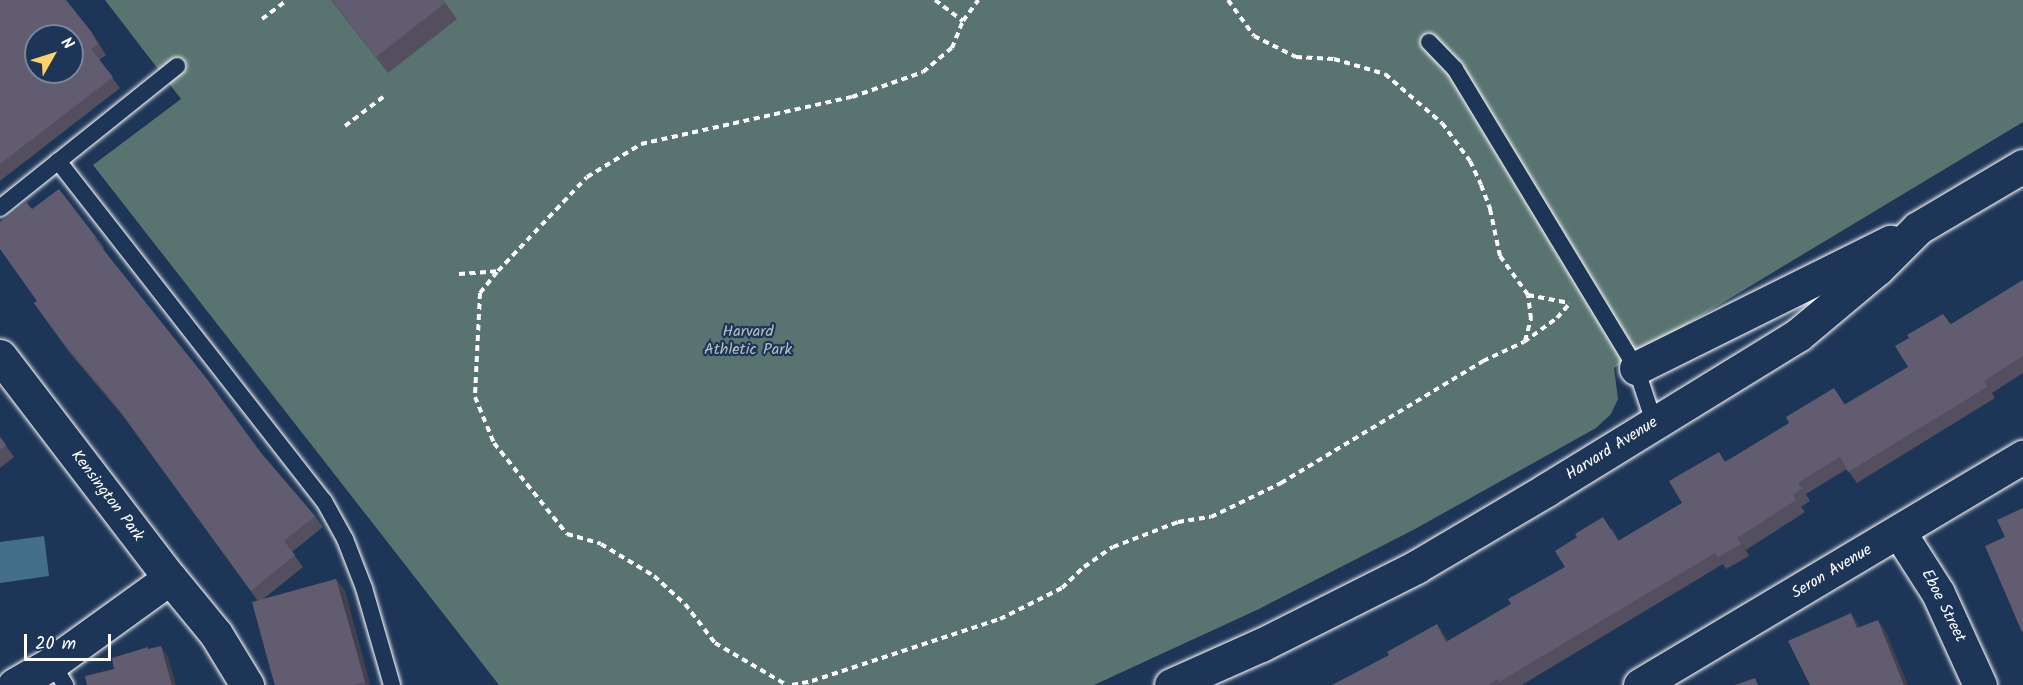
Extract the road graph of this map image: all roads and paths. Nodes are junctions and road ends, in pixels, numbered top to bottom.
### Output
1 (287, 0) edge
2 (935, 0) edge
3 (978, 0) edge
4 (1228, 0) edge
5 (262, 20) dead end
6 (963, 21) junction
7 (1429, 42) dead end
8 (177, 66) dead end
9 (383, 97) dead end
10 (345, 126) dead end
11 (58, 161) junction
12 (2023, 166) edge
13 (0, 208) edge
14 (1918, 228) junction
15 (498, 272) junction
16 (459, 274) dead end
17 (1528, 295) junction
18 (1524, 342) junction
19 (0, 356) edge
20 (1636, 368) junction
21 (1654, 422) junction
22 (2023, 457) edge
23 (1899, 532) junction
24 (170, 578) junction
25 (216, 634) junction
26 (59, 674) edge
27 (14, 685) edge
28 (221, 685) edge
29 (247, 685) edge
30 (392, 685) edge
31 (787, 685) edge
32 (792, 685) edge
33 (1171, 685) edge
34 (1640, 685) edge
35 (1980, 685) edge

1 - 5 path
2 - 6 path
3 - 6 path
4 - 17 path
6 - 15 path
7 - 20 lane
8 - 11 lane
9 - 10 path
11 - 13 lane
11 - 30 lane
12 - 14 main road, Harvard Avenue
14 - 20 main road
14 - 21 main road, Harvard Avenue
15 - 16 path
15 - 31 path
17 - 18 path
17 - 18 path
18 - 32 path
19 - 24 main road, Kensington Park
20 - 21 lane
21 - 33 main road, Harvard Avenue
22 - 23 main road, Seron Avenue
23 - 34 main road, Seron Avenue
23 - 35 main road, Eboe Street
24 - 25 main road, Kensington Park
24 - 26 main road
25 - 28 main road
25 - 29 main road, Kensington Park
26 - 27 main road

